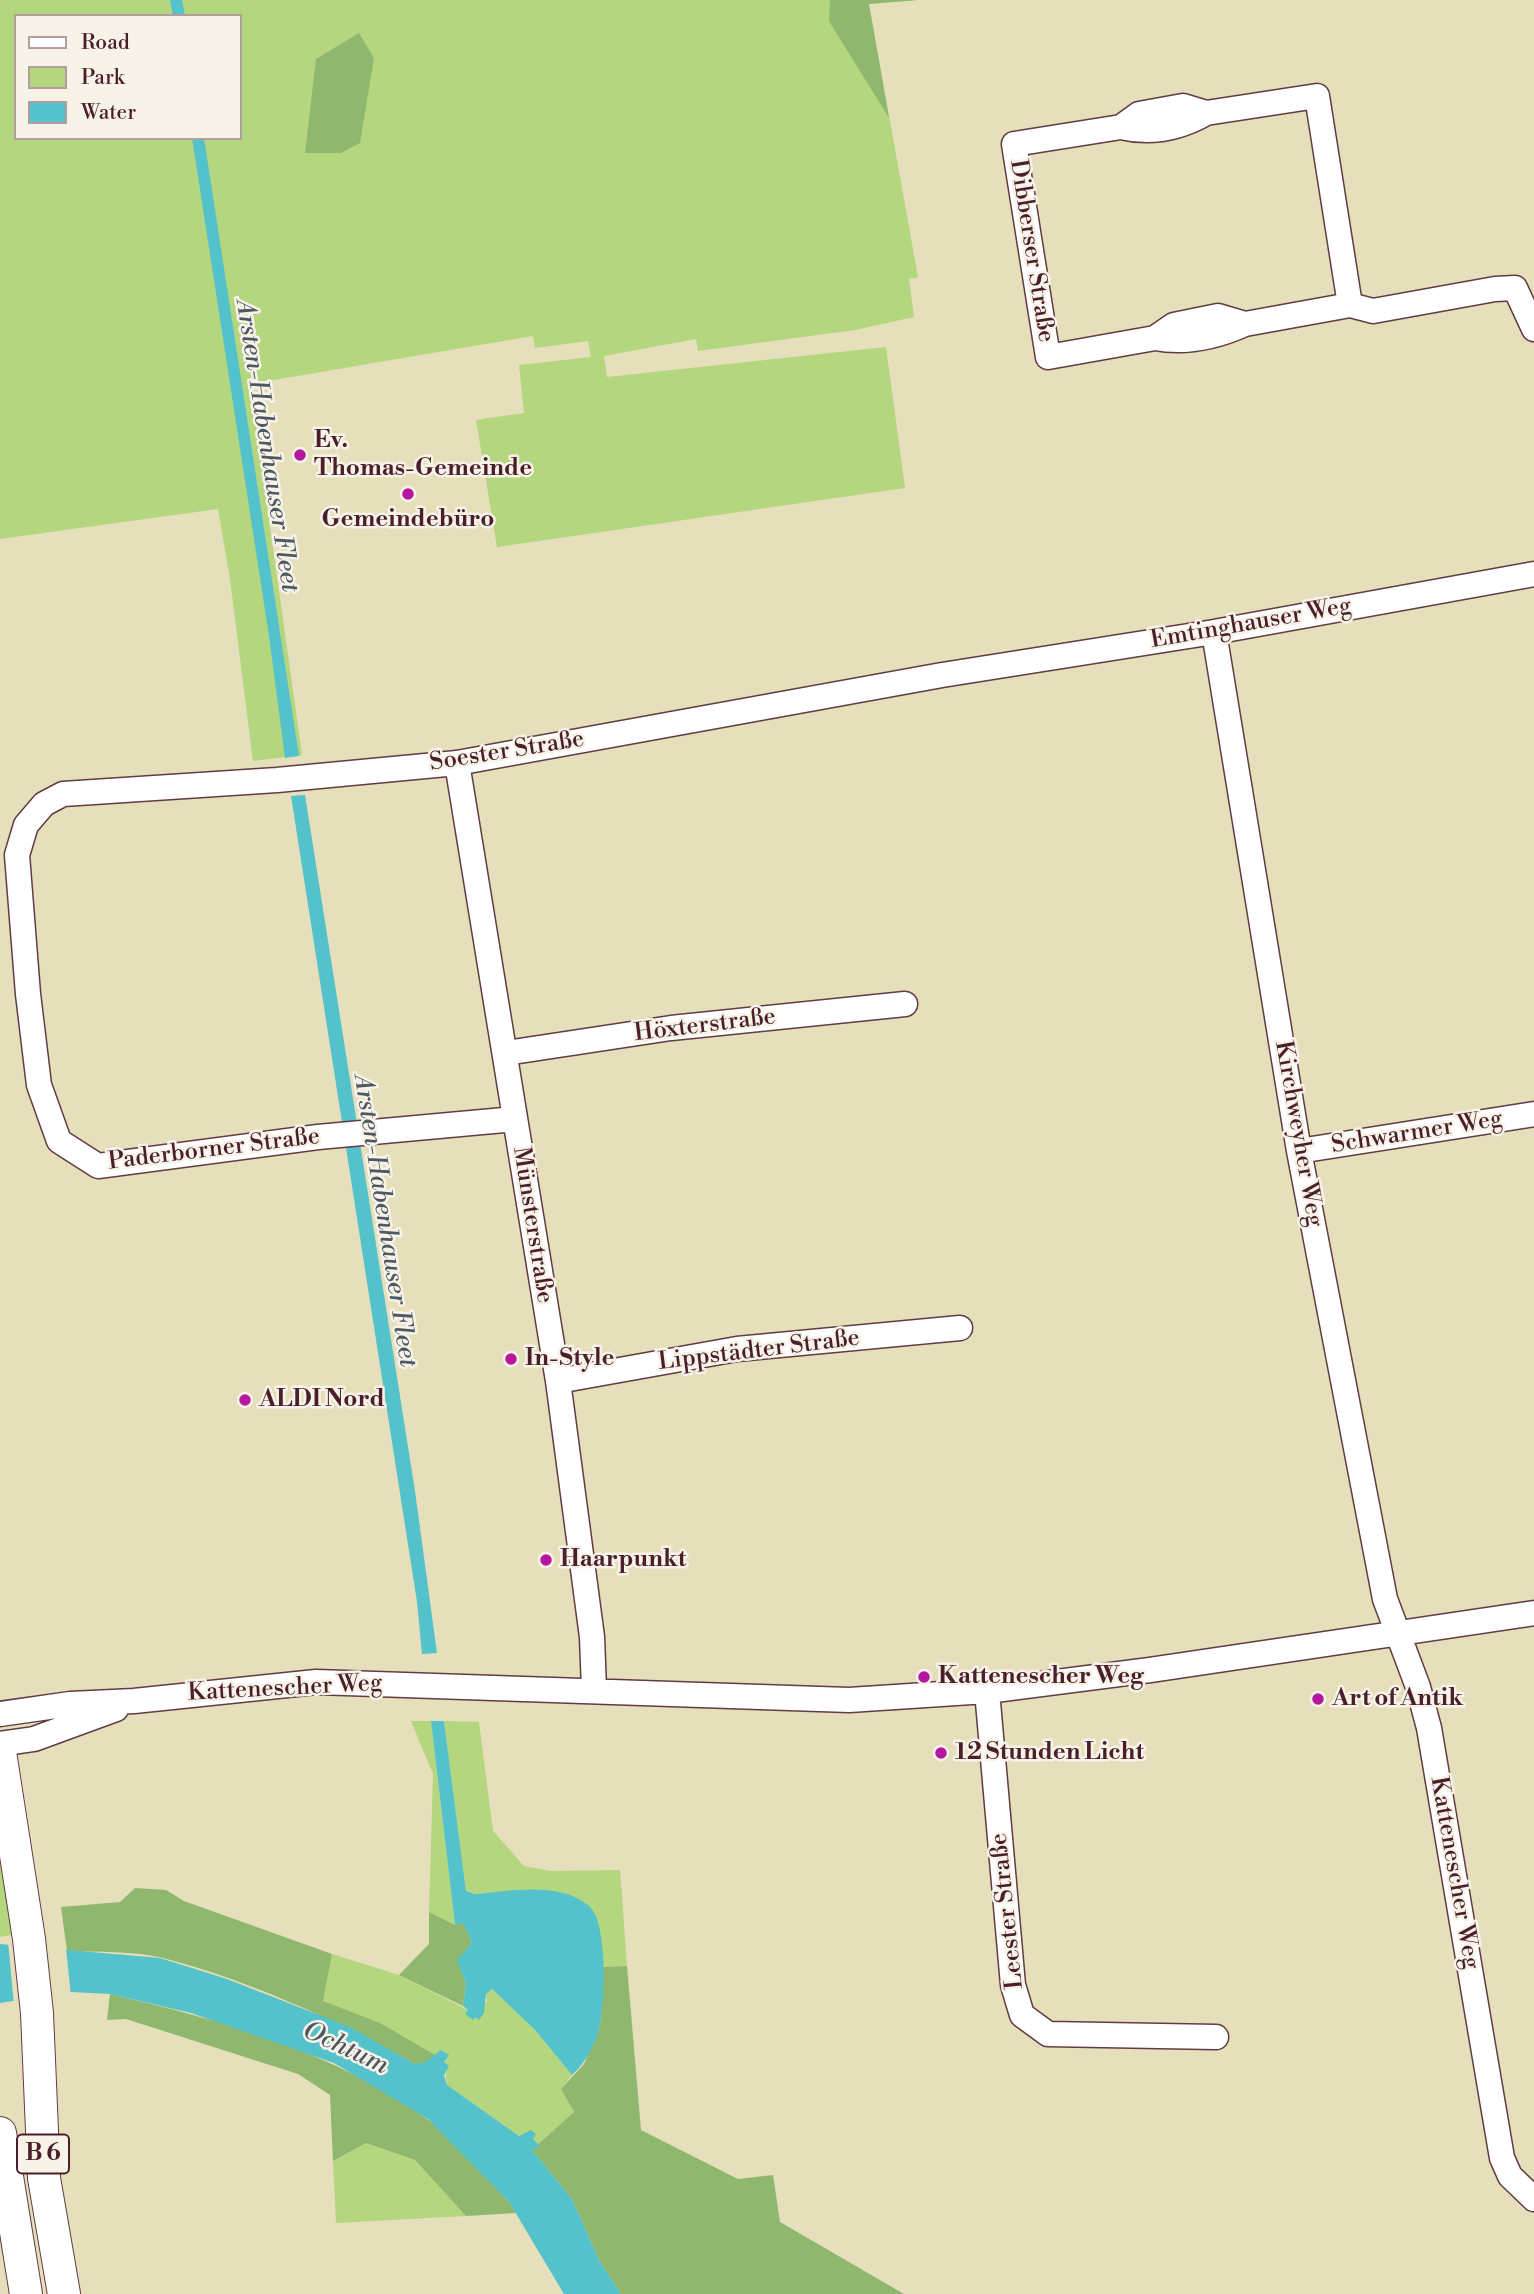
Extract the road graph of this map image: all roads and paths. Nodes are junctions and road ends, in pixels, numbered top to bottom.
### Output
1 (1350, 305) junction
2 (1534, 328) edge
3 (1534, 574) edge
4 (1214, 632) junction
5 (967, 671) joint
6 (457, 763) junction
7 (44, 804) joint
8 (905, 1004) dead end
9 (506, 1053) junction
10 (1534, 1114) edge
11 (515, 1119) junction
12 (1300, 1151) junction
13 (960, 1328) dead end
14 (558, 1381) junction
15 (1534, 1612) edge
16 (1397, 1632) junction
17 (594, 1689) junction
18 (987, 1691) junction
19 (134, 1701) junction
20 (0, 1714) edge
21 (0, 1744) edge
22 (0, 1752) edge
23 (4, 1795) edge
24 (1216, 2038) dead end
25 (0, 2133) edge
26 (1534, 2199) edge
27 (26, 2294) edge
28 (64, 2294) edge

1 - 1 street, Dibberser Straße
1 - 2 street, Dibberser Straße
3 - 4 street, Emtinghauser Weg
4 - 5 street, Emtinghauser Weg
4 - 12 street, Kirchweyher Weg
5 - 6 street, Soester Straße
6 - 7 street, Soester Straße
6 - 9 street, Münsterstraße
7 - 11 street, Paderborner Straße
8 - 9 street, Höxterstraße
9 - 11 street, Münsterstraße
10 - 12 street, Schwarmer Weg
11 - 14 street, Münsterstraße
12 - 16 street, Kirchweyher Weg
13 - 14 street, Lippstädter Straße
14 - 17 street, Münsterstraße
15 - 16 street
16 - 18 street, Kattenescher Weg
16 - 26 street, Kattenescher Weg
17 - 18 street, Kattenescher Weg
17 - 19 street, Kattenescher Weg
18 - 24 street, Leester Straße
19 - 20 street, Kattenescher Weg
19 - 21 street, Kattenescher Weg
22 - 23 main road, B 6
23 - 28 main road, B 6
25 - 27 main road, B 6

